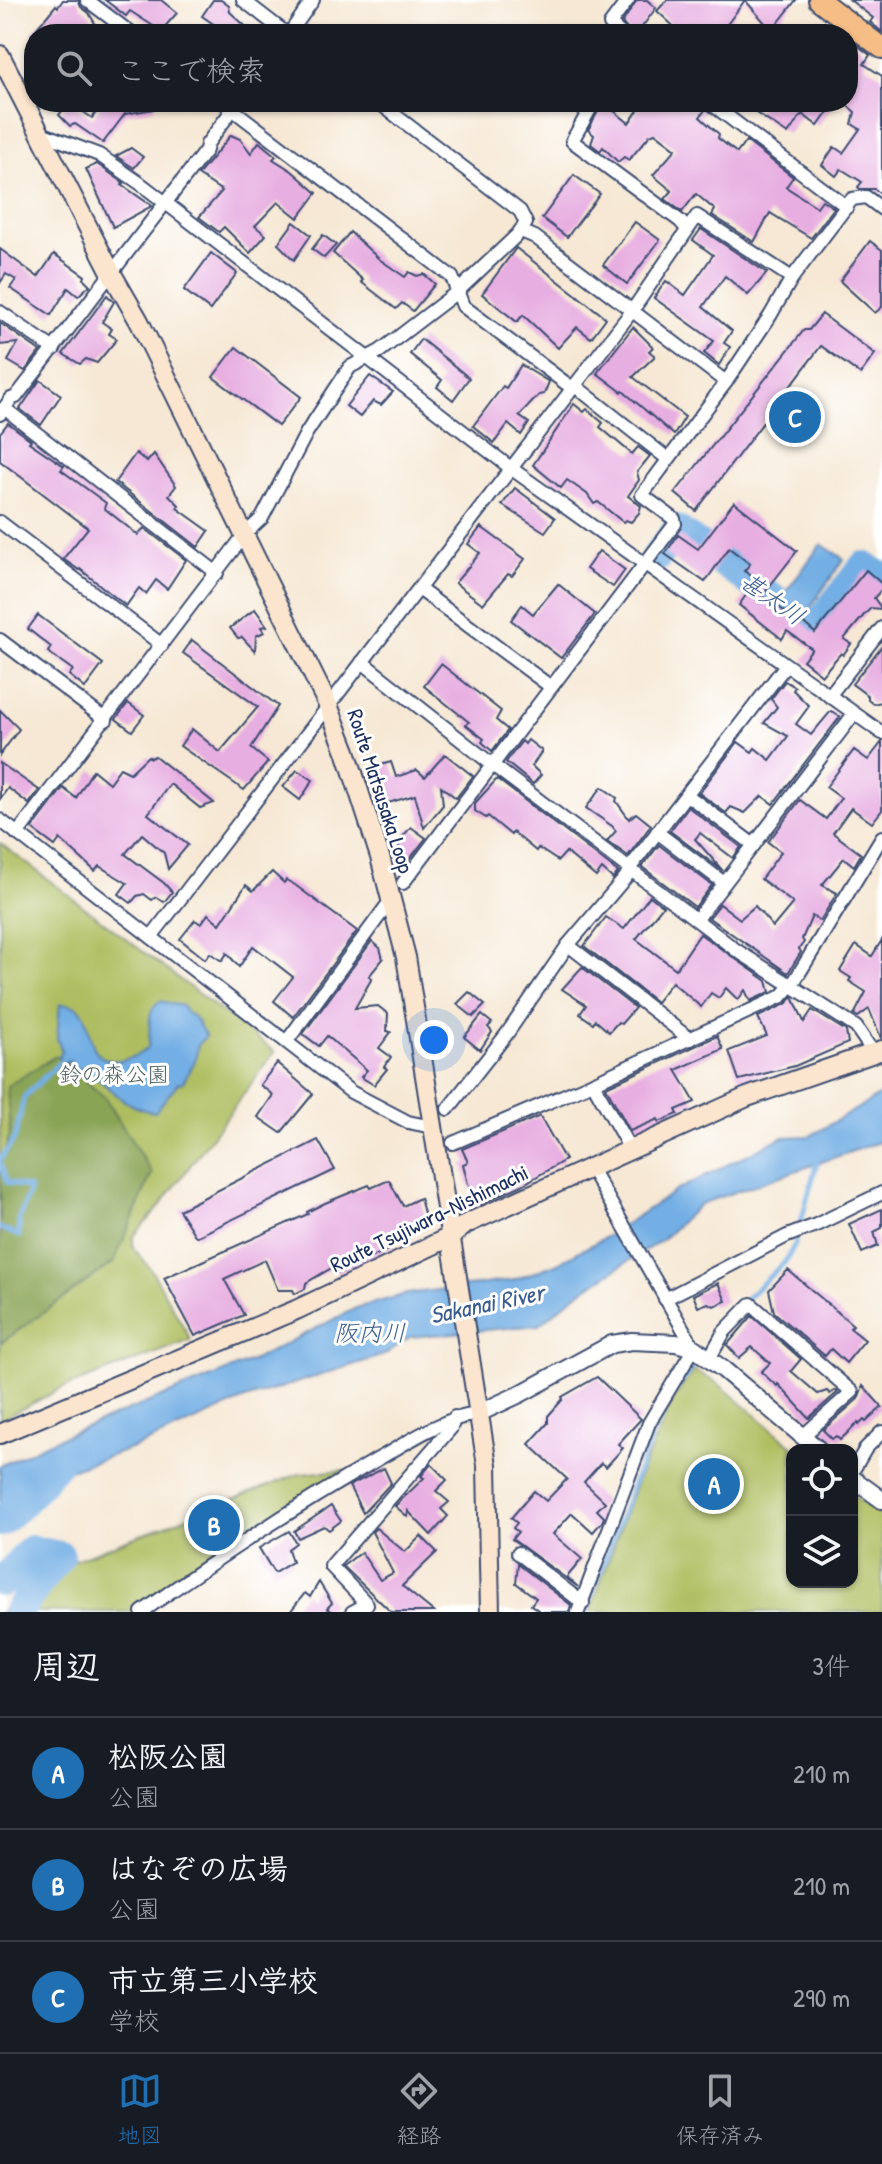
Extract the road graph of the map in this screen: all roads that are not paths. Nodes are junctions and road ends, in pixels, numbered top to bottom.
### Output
1 (87, 0) edge
2 (243, 0) edge
3 (313, 0) edge
4 (628, 0) edge
5 (819, 0) edge
6 (119, 24) edge
7 (275, 24) edge
8 (295, 24) edge
9 (610, 24) edge
10 (850, 24) edge
11 (858, 30) edge
12 (882, 48) edge
13 (0, 55) edge
14 (24, 101) edge
15 (30, 112) edge
16 (226, 112) edge
17 (241, 112) edge
18 (391, 112) edge
19 (588, 112) edge
20 (722, 112) edge
21 (41, 133) junction
22 (165, 204) junction
23 (847, 207) junction
24 (882, 209) edge
25 (687, 229) junction
26 (521, 231) junction
27 (112, 274) junction
28 (792, 278) junction
29 (457, 292) junction
30 (632, 311) junction
31 (0, 312) edge
32 (54, 349) junction
33 (366, 358) junction
34 (726, 382) junction
35 (573, 386) junction
36 (2, 411) edge
37 (668, 459) junction
38 (512, 469) junction
39 (0, 522) edge
40 (245, 534) junction
41 (644, 564) junction
42 (217, 573) junction
43 (419, 589) junction
44 (882, 628) edge
45 (0, 640) edge
46 (162, 645) junction
47 (362, 662) junction
48 (786, 665) junction
49 (551, 687) junction
50 (829, 696) junction
51 (328, 705) junction
52 (854, 714) junction
53 (106, 720) junction
54 (882, 733) edge
55 (494, 766) junction
56 (687, 795) junction
57 (0, 820) edge
58 (657, 832) junction
59 (17, 834) junction
60 (882, 837) edge
61 (754, 845) junction
62 (630, 870) junction
63 (403, 883) dead end
64 (724, 883) junction
65 (391, 900) junction
66 (697, 919) junction
67 (151, 937) junction
68 (568, 945) junction
69 (792, 985) junction
70 (690, 1039) junction
71 (287, 1041) junction
72 (877, 1051) edge
73 (593, 1083) junction
74 (448, 1109) dead end
75 (432, 1127) junction
76 (453, 1143) dead end
77 (630, 1149) junction
78 (593, 1173) junction
79 (882, 1193) edge
80 (451, 1244) junction
81 (664, 1298) junction
82 (702, 1354) junction
83 (475, 1404) junction
84 (455, 1417) junction
85 (882, 1432) edge
86 (0, 1434) edge
87 (803, 1436) junction
88 (812, 1444) edge
89 (858, 1462) edge
90 (858, 1482) edge
91 (882, 1500) edge
92 (518, 1553) dead end
93 (581, 1607) edge
94 (371, 1608) edge
95 (142, 1612) edge
96 (352, 1612) edge
97 (490, 1612) edge

1 - 6 street
2 - 7 street
3 - 8 street
4 - 9 street
5 - 10 main road
11 - 12 main road
13 - 14 main road, Route Matsusaka Loop
15 - 21 main road, Route Matsusaka Loop
16 - 22 street
17 - 29 street
18 - 26 street
19 - 25 street
20 - 23 street
21 - 22 street
21 - 27 main road, Route Matsusaka Loop
22 - 27 street
22 - 33 street
23 - 24 street
23 - 28 street
25 - 28 street
25 - 30 street
26 - 29 street
26 - 30 street
27 - 32 street
27 - 40 main road, Route Matsusaka Loop
28 - 34 street
29 - 33 street
29 - 35 street
30 - 34 street
30 - 35 street
31 - 32 street
32 - 36 street
33 - 38 street
33 - 40 street
34 - 37 street
35 - 37 street
35 - 38 street
36 - 42 street
37 - 41 street
38 - 41 street
38 - 43 street
39 - 46 street
40 - 42 street
40 - 51 main road, Route Matsusaka Loop
41 - 48 street
41 - 49 street
42 - 46 street
43 - 47 street
43 - 49 street
44 - 50 street
45 - 53 street
46 - 53 street
47 - 51 street
47 - 55 street
48 - 50 street
48 - 56 street
49 - 55 street
50 - 52 street
51 - 65 main road, Route Matsusaka Loop
51 - 67 street
52 - 54 street
52 - 61 street
53 - 59 street
55 - 62 street
55 - 63 street
56 - 58 street
56 - 61 street
57 - 59 street
58 - 62 street
58 - 64 street
59 - 67 street
60 - 69 street
61 - 64 street
62 - 66 street
62 - 68 street
64 - 66 street
65 - 71 street
65 - 75 main road, Route Matsusaka Loop
66 - 69 street
67 - 71 street
68 - 70 street
68 - 74 street
69 - 70 street
69 - 72 street
70 - 73 street
71 - 75 street
72 - 77 main road, Route Tsujiwara-Nishimachi
73 - 76 street
73 - 77 street
75 - 80 main road, Route Matsusaka Loop
77 - 78 main road, Route Tsujiwara-Nishimachi
78 - 80 main road, Route Tsujiwara-Nishimachi
78 - 81 street
79 - 81 street
80 - 83 main road, Route Matsusaka Loop
80 - 86 main road, Route Tsujiwara-Nishimachi
81 - 82 street
82 - 83 street
82 - 87 street
82 - 87 street
82 - 93 street
83 - 84 street
83 - 97 main road, Route Matsusaka Loop
84 - 94 street
84 - 95 street
85 - 89 street
87 - 88 street
90 - 91 street
92 - 93 street
94 - 96 street

